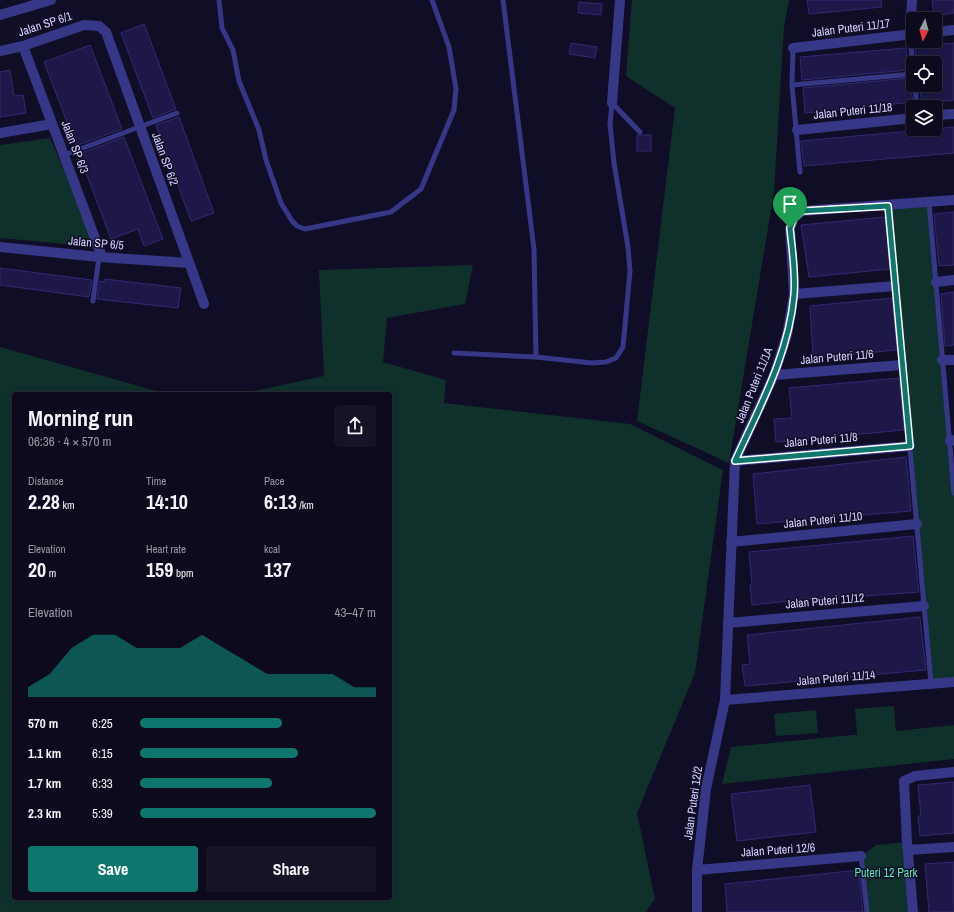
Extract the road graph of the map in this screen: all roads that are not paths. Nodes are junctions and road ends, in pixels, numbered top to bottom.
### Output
1 (51, 0) edge
2 (220, 0) edge
3 (432, 0) edge
4 (503, 0) edge
5 (620, 0) edge
6 (912, 0) edge
7 (912, 12) edge
8 (0, 15) edge
9 (99, 26) joint
10 (954, 30) edge
11 (942, 31) edge
12 (906, 35) edge
13 (23, 46) junction
14 (793, 48) joint
15 (0, 51) edge
16 (906, 75) edge
17 (792, 85) junction
18 (612, 103) junction
19 (177, 113) dead end
20 (954, 114) edge
21 (942, 115) edge
22 (906, 119) edge
23 (52, 124) junction
24 (140, 128) junction
25 (797, 130) junction
26 (640, 132) dead end
27 (0, 133) edge
28 (64, 155) junction
29 (800, 172) dead end
30 (954, 200) edge
31 (929, 202) junction
32 (888, 206) junction
33 (0, 247) edge
34 (100, 257) junction
35 (189, 264) junction
36 (954, 280) edge
37 (936, 282) junction
38 (895, 286) junction
39 (794, 294) junction
40 (93, 301) dead end
41 (204, 304) dead end
42 (454, 353) dead end
43 (536, 357) junction
44 (942, 360) junction
45 (954, 360) edge
46 (902, 365) junction
47 (774, 375) junction
48 (952, 441) edge
49 (910, 446) junction
50 (735, 461) junction
51 (954, 493) edge
52 (917, 524) junction
53 (731, 542) junction
54 (924, 606) junction
55 (728, 623) junction
56 (952, 682) edge
57 (931, 683) junction
58 (725, 700) junction
59 (954, 772) edge
60 (954, 847) edge
61 (908, 850) junction
62 (861, 856) joint
63 (697, 870) junction
64 (697, 912) edge
65 (866, 912) edge
66 (913, 912) edge

1 - 8 street
2 - 3 lane
4 - 43 lane
5 - 18 street
6 - 7 street
9 - 13 street, Jalan SP 6/1
9 - 24 street, Jalan SP 6/2
10 - 11 street
12 - 14 street, Jalan Puteri 11/17
13 - 15 street, Jalan SP 6/1
13 - 23 street, Jalan SP 6/3
14 - 17 lane
16 - 17 lane
17 - 25 lane
18 - 26 lane
18 - 43 lane
19 - 24 lane
20 - 21 street
22 - 25 street, Jalan Puteri 11/18
23 - 27 street
23 - 28 street, Jalan SP 6/3
24 - 28 lane
24 - 35 street, Jalan SP 6/2
25 - 29 lane
28 - 34 street, Jalan SP 6/3
30 - 31 street, Jalan Puteri 11/1A
31 - 32 street, Jalan Puteri 11/1A
31 - 37 lane
32 - 38 lane
32 - 39 street, Jalan Puteri 11/1A
33 - 34 street, Jalan SP 6/5
34 - 35 street, Jalan SP 6/5
34 - 40 lane
35 - 41 street, Jalan SP 6/2
36 - 37 street
37 - 44 lane
38 - 39 street
38 - 46 lane
39 - 47 street, Jalan Puteri 11/1A
42 - 43 lane
44 - 45 street
44 - 48 lane
46 - 47 street, Jalan Puteri 11/6
46 - 49 lane
47 - 50 street, Jalan Puteri 11/1A
48 - 51 lane
49 - 50 street, Jalan Puteri 11/8
49 - 52 lane
50 - 53 street, Jalan Puteri 11/1A
52 - 53 street, Jalan Puteri 11/10
52 - 54 lane
53 - 55 street, Jalan Puteri 11/1A
54 - 55 street, Jalan Puteri 11/12
54 - 57 lane
55 - 58 street, Jalan Puteri 11/1A
56 - 57 street, Jalan Puteri 11/14
57 - 58 street, Jalan Puteri 11/14
58 - 63 street, Jalan Puteri 12/2
59 - 61 street
60 - 61 street
61 - 66 street
62 - 63 street, Jalan Puteri 12/6
62 - 65 lane
63 - 64 street, Jalan Puteri 12/2

